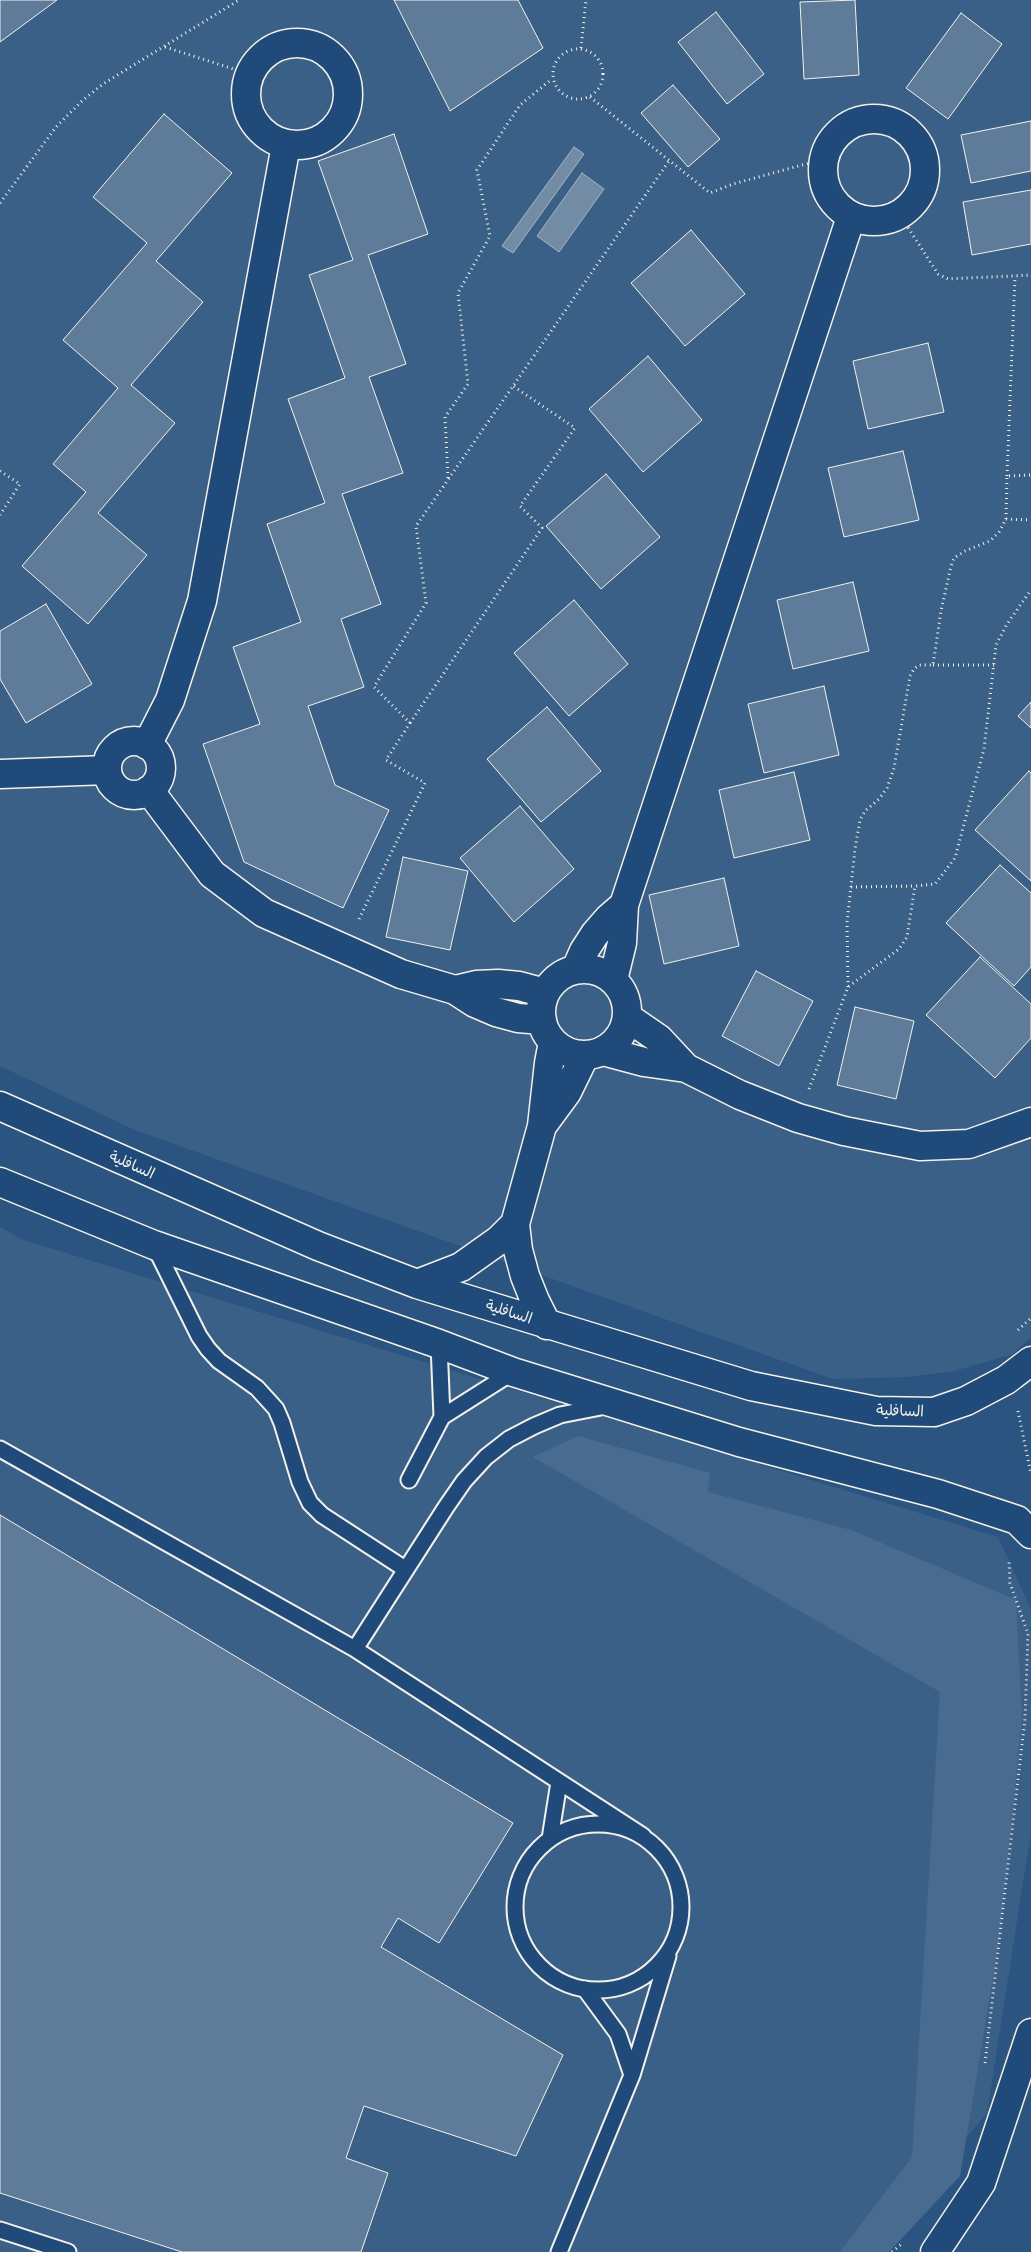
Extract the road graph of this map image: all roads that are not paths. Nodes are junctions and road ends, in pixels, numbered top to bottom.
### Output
1 (286, 145) junction
2 (851, 217) junction
3 (147, 746) junction
4 (108, 770) junction
5 (0, 774) edge
6 (148, 790) junction
7 (624, 905) junction
8 (576, 969) junction
9 (614, 980) junction
10 (627, 1016) junction
11 (547, 1018) junction
12 (594, 1053) junction
13 (686, 1068) junction
14 (0, 1106) edge
15 (1031, 1122) edge
16 (542, 1126) junction
17 (0, 1182) edge
18 (515, 1224) junction
19 (154, 1245) junction
20 (417, 1284) junction
21 (547, 1324) junction
22 (439, 1344) junction
23 (1031, 1361) edge
24 (513, 1372) junction
25 (616, 1405) junction
26 (442, 1416) junction
27 (0, 1450) edge
28 (409, 1480) dead end
29 (1028, 1530) edge
30 (405, 1569) junction
31 (354, 1650) junction
32 (559, 1782) junction
33 (643, 1836) junction
34 (550, 1838) junction
35 (670, 1950) junction
36 (585, 1989) junction
37 (1031, 2032) edge
38 (632, 2075) junction
39 (0, 2230) edge
40 (68, 2252) edge
41 (559, 2252) edge
42 (935, 2252) edge

1 - 1 street
1 - 3 street
2 - 2 street
2 - 7 street
3 - 4 street
3 - 6 street
4 - 5 street
4 - 6 street
6 - 11 street
7 - 8 street
7 - 9 street
8 - 9 street
8 - 11 street
9 - 10 street
10 - 12 street
10 - 13 street
11 - 12 street
11 - 16 street
12 - 13 street
12 - 16 street
13 - 15 street
14 - 20 street, السافلية
16 - 18 street
17 - 19 street
18 - 20 street
18 - 21 street
19 - 22 street
19 - 30 lane
20 - 21 street, السافلية
21 - 23 street, السافلية
22 - 24 street
22 - 26 lane
24 - 25 street
24 - 26 lane
25 - 29 street
25 - 30 lane
26 - 28 lane
27 - 31 lane
30 - 31 lane
31 - 32 lane
32 - 33 lane
32 - 34 lane
33 - 34 lane
33 - 35 lane
34 - 36 lane
35 - 36 lane
35 - 38 lane
36 - 38 lane
37 - 42 street
38 - 41 lane
39 - 40 lane

